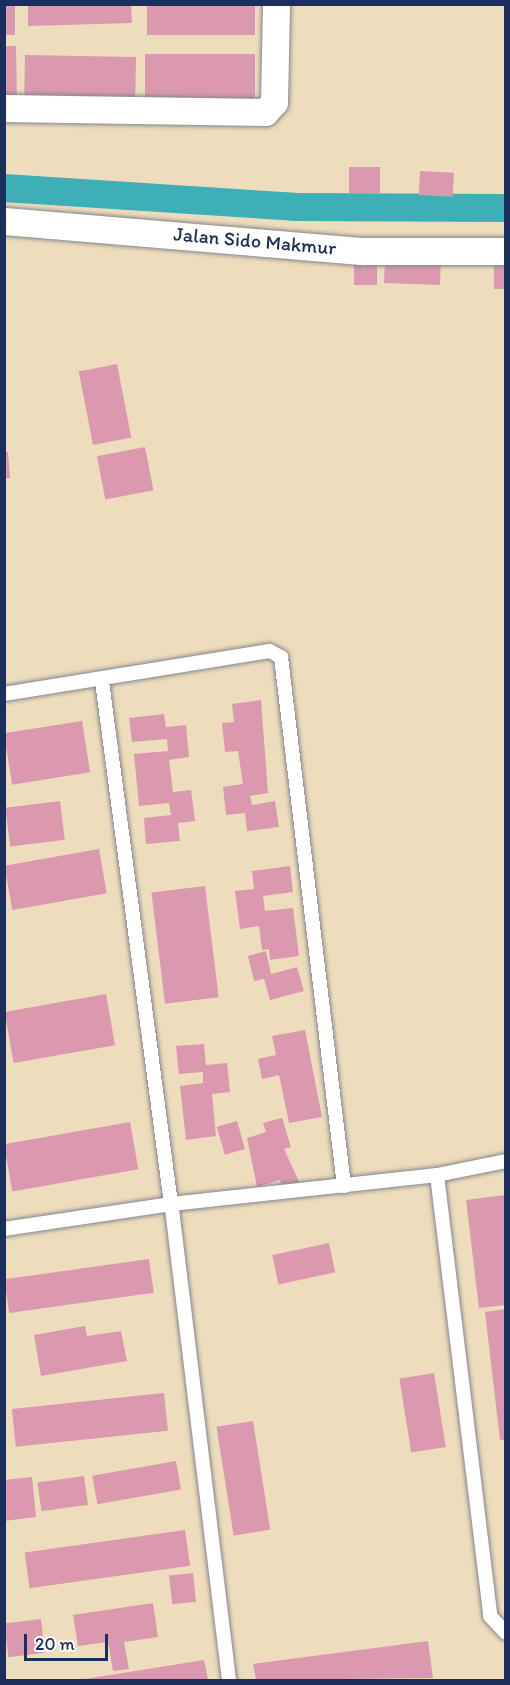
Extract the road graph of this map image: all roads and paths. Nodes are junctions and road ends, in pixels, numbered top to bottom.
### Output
1 (276, 4) edge
2 (4, 108) edge
3 (4, 221) edge
4 (506, 251) edge
5 (102, 681) junction
6 (4, 694) edge
7 (506, 1161) edge
8 (437, 1175) junction
9 (344, 1186) junction
10 (171, 1204) junction
11 (4, 1229) edge
12 (506, 1633) edge
13 (229, 1680) edge

1 - 2 street
3 - 4 street, Jalan Sido Makmur
5 - 6 lane
5 - 9 lane
5 - 10 lane
7 - 8 lane
8 - 9 lane
8 - 12 lane
9 - 10 lane
10 - 11 lane
10 - 13 lane

